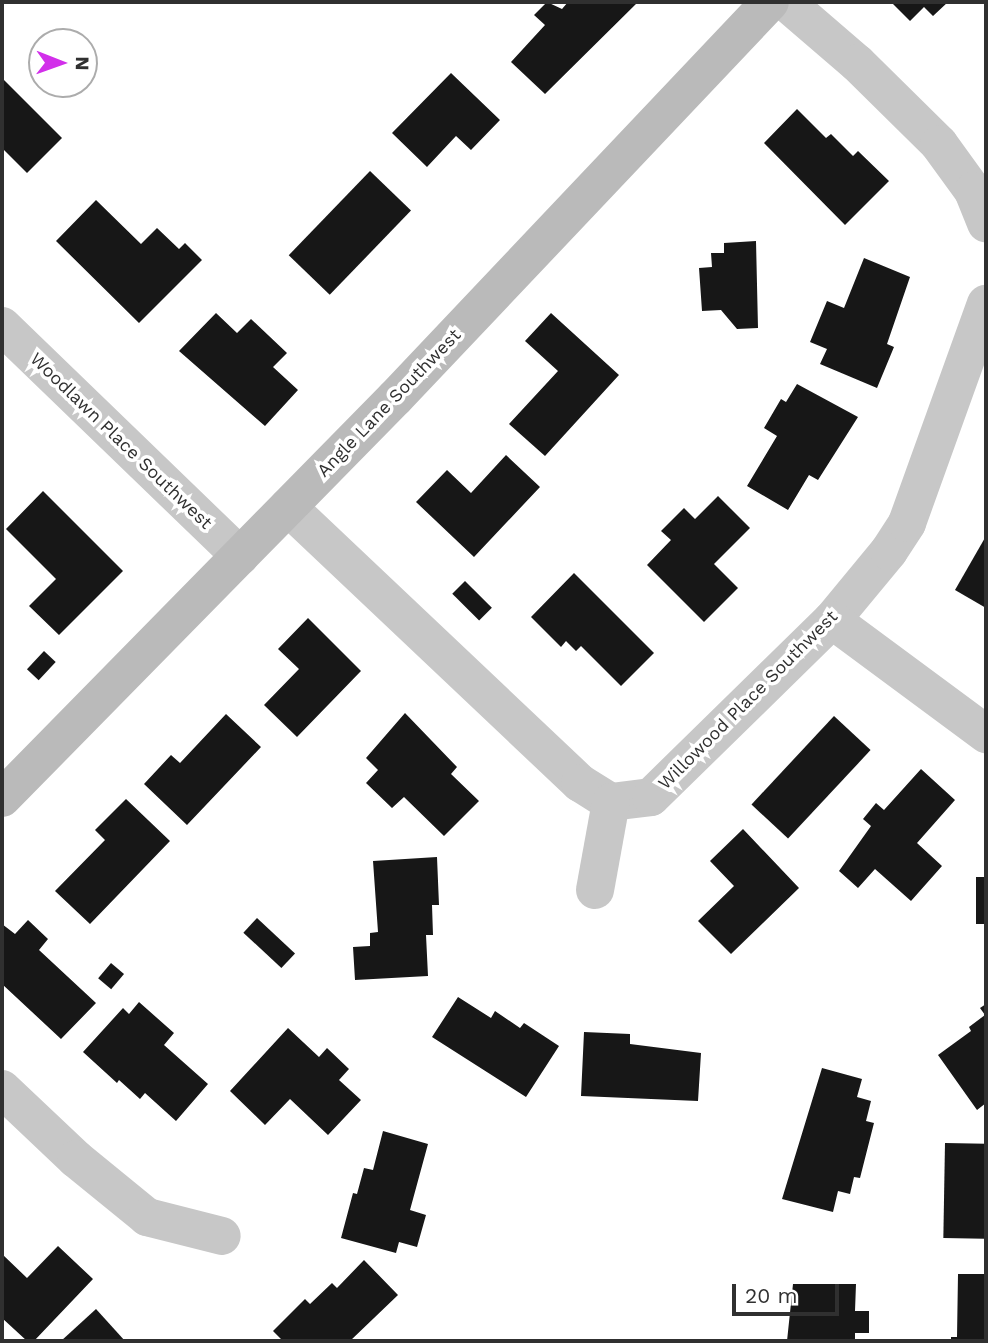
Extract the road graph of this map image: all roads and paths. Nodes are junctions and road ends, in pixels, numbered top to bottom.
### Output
1 (769, 2) edge
2 (786, 2) edge
3 (986, 224) edge
4 (986, 304) edge
5 (2, 326) edge
6 (288, 507) junction
7 (240, 556) junction
8 (832, 620) junction
9 (986, 734) edge
10 (2, 798) edge
11 (611, 802) junction
12 (595, 890) dead end
13 (2, 1089) edge
14 (222, 1236) dead end

1 - 6 street, Angle Lane Southwest
2 - 3 street
4 - 8 street, Willowood Place Southwest
5 - 7 street, Woodlawn Place Southwest
6 - 7 street, Angle Lane Southwest
6 - 11 street
7 - 10 street, Angle Lane Southwest
8 - 9 street
8 - 11 street, Willowood Place Southwest
11 - 12 street
13 - 14 street

